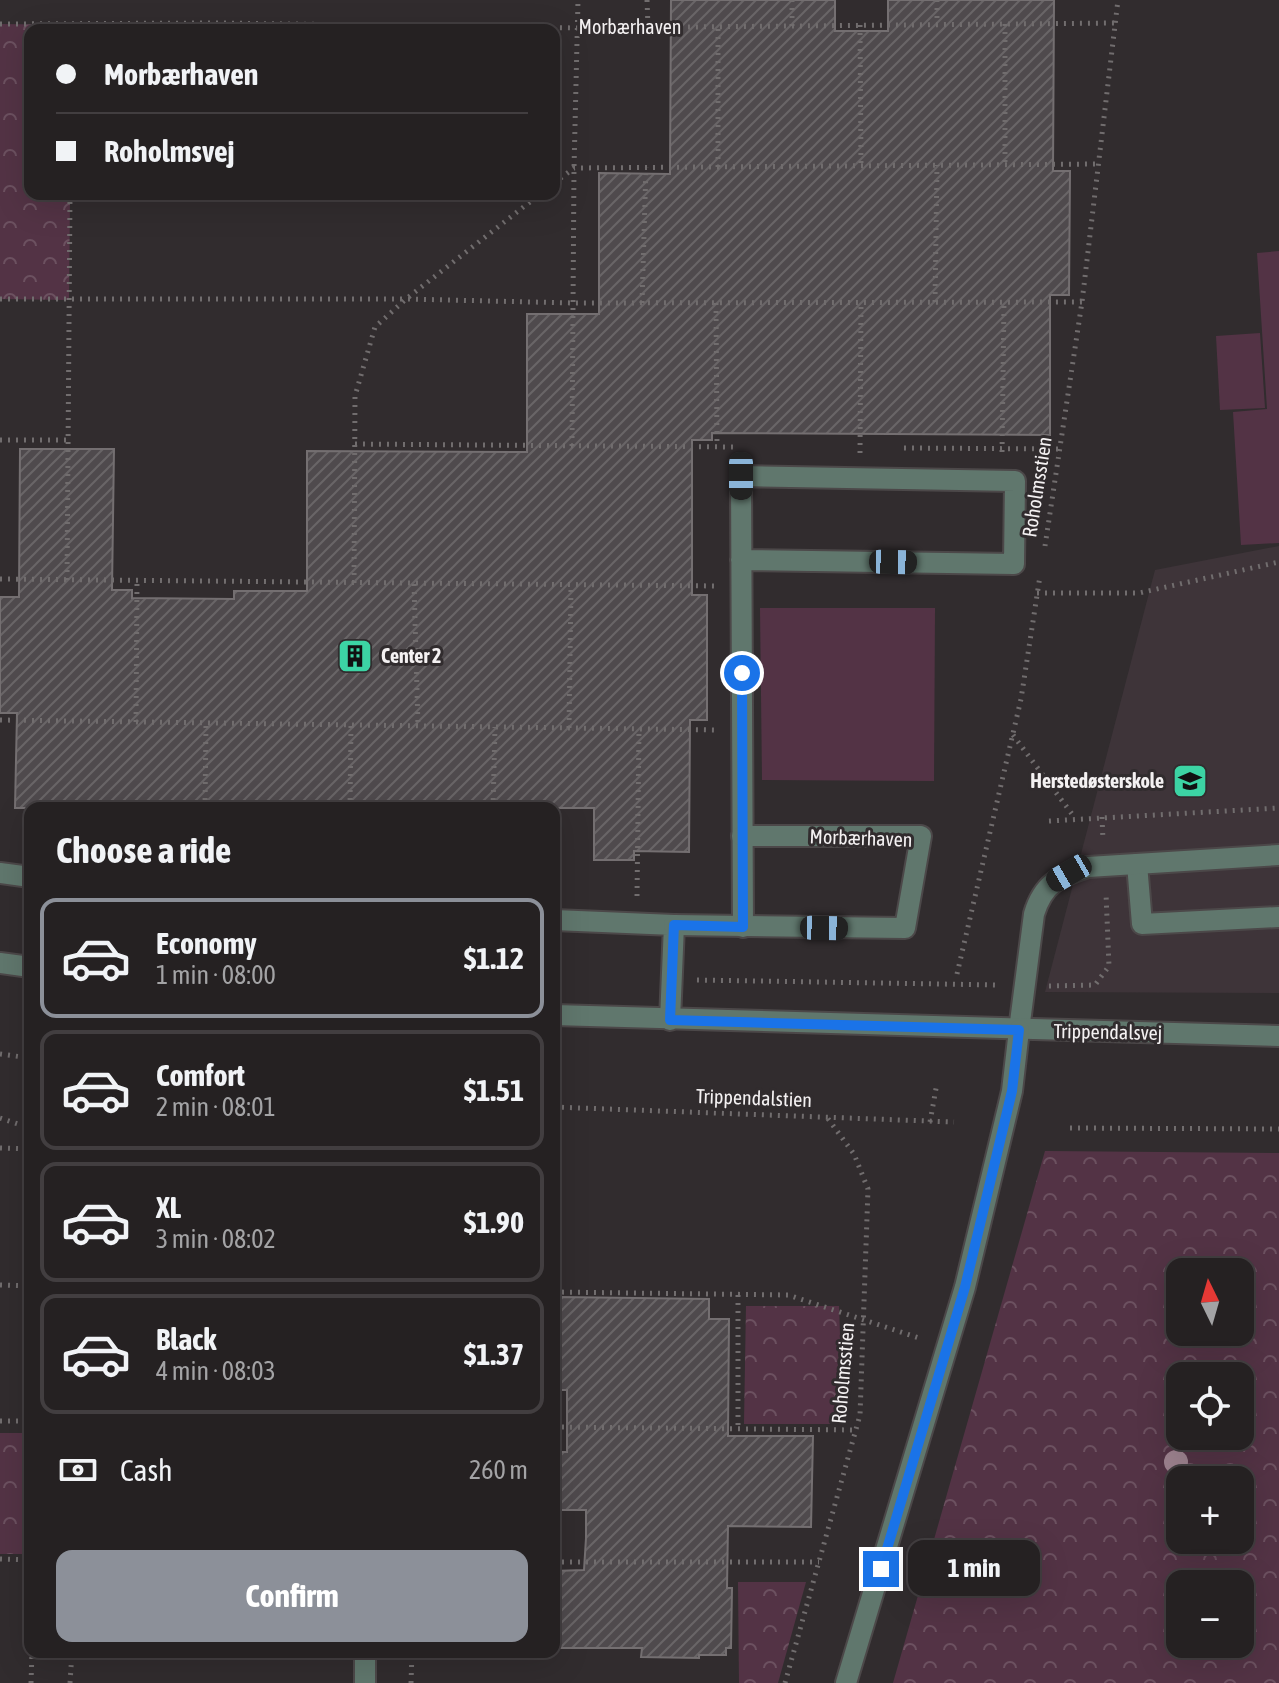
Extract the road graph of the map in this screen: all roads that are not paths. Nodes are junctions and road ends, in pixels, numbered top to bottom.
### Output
1 (741, 560) junction
2 (742, 836) junction
3 (1279, 855) edge
4 (1137, 864) junction
5 (0, 873) edge
6 (24, 876) edge
7 (1279, 917) edge
8 (560, 920) edge
9 (674, 925) junction
10 (743, 927) junction
11 (0, 963) edge
12 (24, 966) edge
13 (560, 1015) edge
14 (670, 1020) junction
15 (1019, 1030) junction
16 (1279, 1036) edge
17 (365, 1658) edge
18 (365, 1683) edge
19 (846, 1683) edge

1 - 1 street
1 - 2 street
2 - 10 street
2 - 10 street, Morbærhaven
3 - 4 street
4 - 7 street
4 - 15 street
5 - 6 street
8 - 9 street, Morbærhaven
9 - 10 street, Morbærhaven
9 - 14 street
11 - 12 street
13 - 14 street, Trippendalsvej
14 - 15 street, Trippendalsvej
15 - 16 street, Trippendalsvej
15 - 19 street
17 - 18 street

